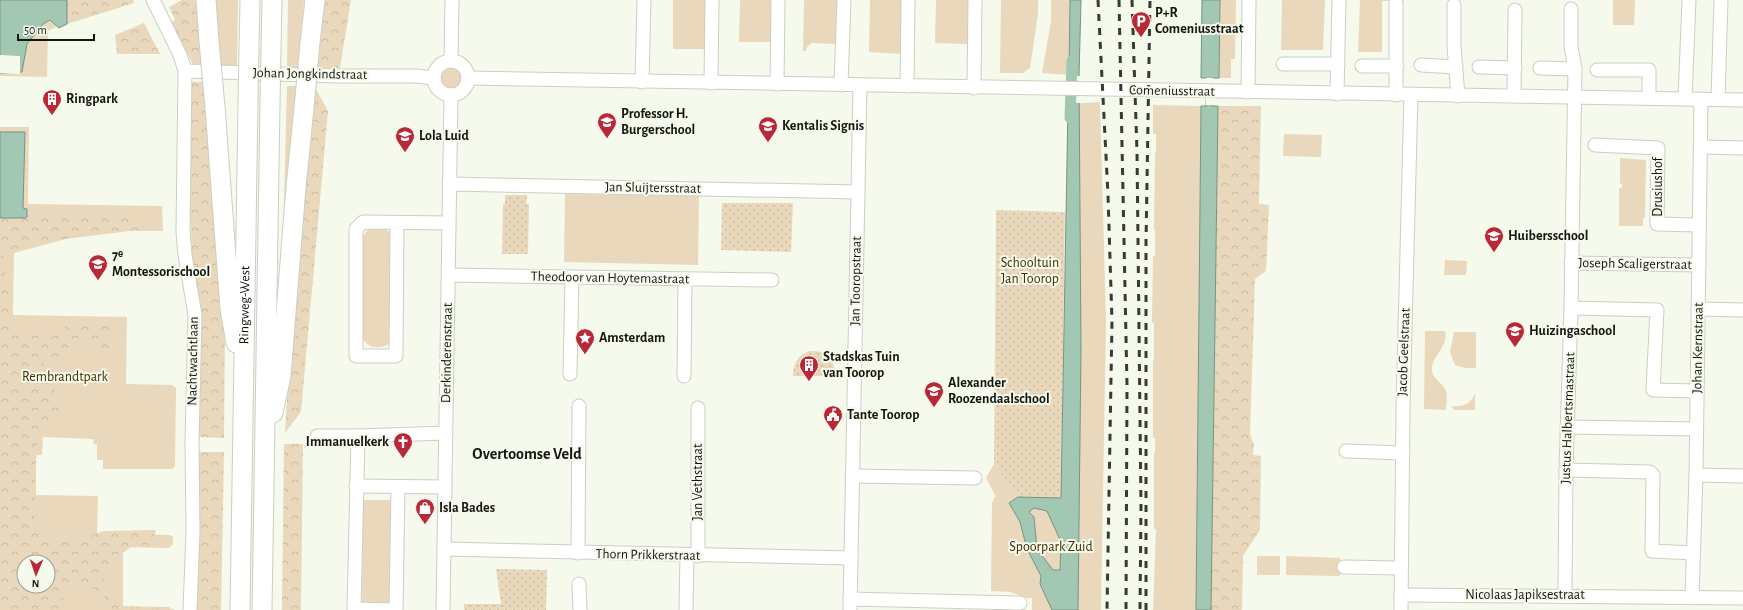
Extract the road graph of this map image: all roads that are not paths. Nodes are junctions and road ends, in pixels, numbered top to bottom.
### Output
1 (153, 0) edge
2 (206, 0) edge
3 (250, 0) edge
4 (272, 0) edge
5 (315, 0) edge
6 (452, 0) edge
7 (644, 0) edge
8 (712, 0) edge
9 (778, 0) edge
10 (844, 0) edge
11 (908, 0) edge
12 (975, 0) edge
13 (1249, 0) edge
14 (1339, 0) edge
15 (1688, 0) edge
16 (1721, 0) edge
17 (1396, 3) dead end
18 (1454, 5) dead end
19 (1515, 10) dead end
20 (1571, 10) dead end
21 (451, 61) junction
22 (1283, 64) dead end
23 (1338, 64) junction
24 (1362, 66) dead end
25 (1397, 66) junction
26 (1421, 66) dead end
27 (1456, 66) junction
28 (1480, 67) dead end
29 (1515, 68) junction
30 (1540, 68) dead end
31 (1575, 69) junction
32 (1596, 70) dead end
33 (185, 71) junction
34 (434, 78) junction
35 (468, 78) junction
36 (642, 82) junction
37 (711, 83) junction
38 (777, 84) junction
39 (841, 85) junction
40 (860, 86) junction
41 (907, 86) junction
42 (974, 88) junction
43 (1248, 92) junction
44 (1337, 94) junction
45 (1396, 95) junction
46 (1411, 95) junction
47 (451, 96) junction
48 (1458, 96) junction
49 (1514, 96) junction
50 (1574, 97) junction
51 (1649, 98) junction
52 (1685, 99) junction
53 (1701, 99) junction
54 (1718, 99) junction
55 (1743, 100) edge
56 (1595, 145) dead end
57 (1701, 147) junction
58 (1743, 148) edge
59 (449, 184) junction
60 (858, 192) junction
61 (397, 223) junction
62 (449, 223) junction
63 (1699, 226) junction
64 (1571, 263) junction
65 (1699, 265) junction
66 (449, 275) junction
67 (572, 277) junction
68 (685, 279) junction
69 (772, 280) dead end
70 (1571, 308) junction
71 (1698, 309) junction
72 (1743, 310) edge
73 (570, 374) dead end
74 (684, 376) dead end
75 (244, 390) junction
76 (1697, 391) junction
77 (579, 406) dead end
78 (698, 408) dead end
79 (1568, 427) junction
80 (1696, 429) junction
81 (446, 433) junction
82 (318, 436) dead end
83 (358, 436) junction
84 (264, 450) junction
85 (1346, 452) dead end
86 (1403, 453) junction
87 (1566, 470) junction
88 (1696, 475) junction
89 (852, 476) junction
90 (1743, 476) edge
91 (975, 478) dead end
92 (356, 486) junction
93 (398, 487) junction
94 (444, 487) junction
95 (444, 549) junction
96 (578, 553) junction
97 (1693, 553) junction
98 (692, 556) junction
99 (851, 558) junction
100 (1344, 567) dead end
101 (1400, 568) junction
102 (579, 584) dead end
103 (1401, 595) junction
104 (1565, 595) junction
105 (1692, 597) junction
106 (1743, 598) edge
107 (1020, 603) dead end
108 (850, 604) edge
109 (1650, 604) edge
110 (190, 610) edge
111 (240, 610) edge
112 (262, 610) edge
113 (443, 610) edge
114 (580, 610) edge
115 (686, 610) edge
116 (1400, 610) edge

1 - 33 street, Nachtwachtlaan
2 - 75 highway, bridge
3 - 75 highway, Ringweg-West, bridge
4 - 84 highway, Ringweg-West, bridge
5 - 84 highway, bridge
6 - 21 street
7 - 36 street
8 - 37 street
9 - 38 street
10 - 39 street
11 - 41 street
12 - 42 street
13 - 43 street
14 - 23 street
15 - 52 street
16 - 54 street
17 - 25 street
18 - 27 street
19 - 29 street
20 - 31 street
21 - 34 street
21 - 35 street
22 - 23 street
23 - 44 street
24 - 25 street
25 - 45 street
26 - 27 street
27 - 48 street
28 - 29 street
29 - 49 street
30 - 31 street
31 - 50 street
32 - 51 street
33 - 34 street, Johan Jongkindstraat
33 - 110 street, Nachtwachtlaan
34 - 47 street
35 - 36 street
35 - 47 street
36 - 37 street
37 - 38 street
38 - 39 street
39 - 40 street
40 - 41 street
40 - 60 street, Jan Tooropstraat
41 - 42 street
42 - 43 street, Comeniusstraat
43 - 44 street, Comeniusstraat
44 - 45 street, Comeniusstraat
45 - 46 street, Comeniusstraat
46 - 48 street, Comeniusstraat
46 - 86 street, Jacob Geelstraat
47 - 59 street, Derkinderenstraat
48 - 49 street, Comeniusstraat
49 - 50 street, Comeniusstraat
50 - 51 street, Comeniusstraat
50 - 64 street, Justus Halbertsmastraat
51 - 52 street, Comeniusstraat
52 - 53 street, Comeniusstraat
53 - 54 street, Comeniusstraat
53 - 57 street, Johan Kernstraat
54 - 55 street, Comeniusstraat
56 - 63 street, Drusiushof
57 - 58 street
57 - 63 street, Johan Kernstraat
59 - 60 street, Jan Sluijtersstraat
59 - 62 street, Derkinderenstraat
60 - 89 street, Jan Tooropstraat
61 - 61 street
61 - 62 street
62 - 66 street, Derkinderenstraat
63 - 65 street, Johan Kernstraat
64 - 65 street, Joseph Scaligerstraat
64 - 70 street, Justus Halbertsmastraat
65 - 71 street, Johan Kernstraat
66 - 67 street, Theodoor van Hoytemastraat
66 - 81 street, Derkinderenstraat
67 - 68 street, Theodoor van Hoytemastraat
67 - 73 street
68 - 69 street, Theodoor van Hoytemastraat
68 - 74 street
70 - 76 street
70 - 79 street, Justus Halbertsmastraat
71 - 72 street
71 - 76 street, Johan Kernstraat
75 - 111 highway, Ringweg-West
76 - 80 street, Johan Kernstraat
77 - 96 street
78 - 98 street, Jan Vethstraat
79 - 80 street
79 - 87 street, Justus Halbertsmastraat
80 - 88 street, Johan Kernstraat
81 - 83 street
81 - 94 street, Derkinderenstraat
82 - 83 street
83 - 92 street
84 - 112 highway, Ringweg-West
85 - 86 street
86 - 101 street, Jacob Geelstraat
87 - 97 street
87 - 104 street, Justus Halbertsmastraat
88 - 90 street
88 - 97 street, Johan Kernstraat
89 - 91 street
89 - 99 street, Jan Tooropstraat
92 - 93 street
92 - 93 street
93 - 94 street
94 - 95 street, Derkinderenstraat
95 - 96 street, Thorn Prikkerstraat
95 - 113 street, Derkinderenstraat
96 - 98 street, Thorn Prikkerstraat
97 - 105 street, Johan Kernstraat
98 - 99 street, Thorn Prikkerstraat
98 - 115 street, Jan Vethstraat
99 - 108 street, Jan Tooropstraat
100 - 101 street
101 - 103 street, Jacob Geelstraat
102 - 114 street
103 - 104 street, Nicolaas Japiksestraat
103 - 116 street, Jacob Geelstraat
104 - 109 street, Nicolaas Japiksestraat
105 - 106 street, Nicolaas Japiksestraat
105 - 109 street, Nicolaas Japiksestraat
107 - 108 street, Jan Tooropstraat

